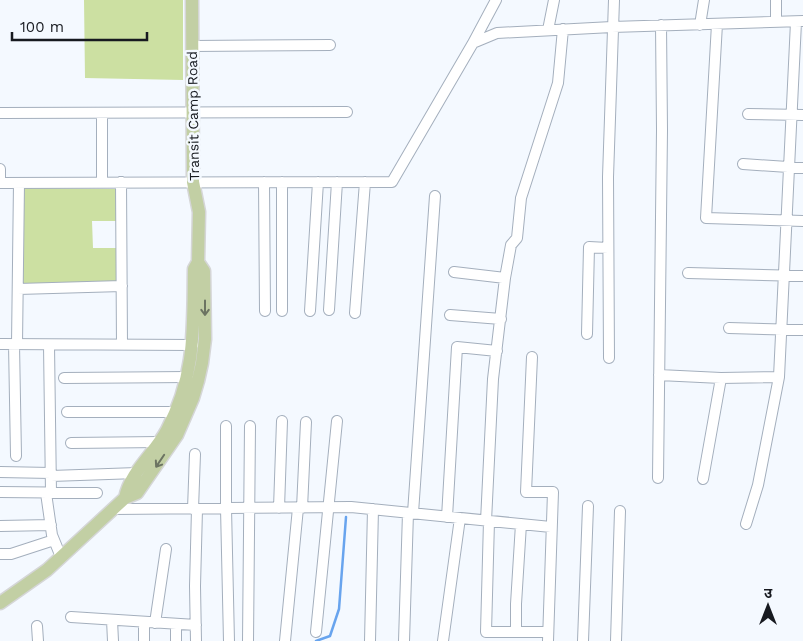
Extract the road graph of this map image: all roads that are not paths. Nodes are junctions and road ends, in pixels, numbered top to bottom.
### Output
1 (192, 0) edge
2 (496, 0) edge
3 (554, 0) edge
4 (614, 0) edge
5 (704, 0) edge
6 (776, 0) edge
7 (776, 22) junction
8 (799, 22) edge
9 (717, 24) junction
10 (700, 25) junction
11 (661, 26) junction
12 (612, 27) junction
13 (563, 29) junction
14 (548, 30) junction
15 (474, 43) junction
16 (330, 44) dead end
17 (192, 46) junction
18 (192, 112) junction
19 (347, 112) dead end
20 (0, 113) edge
21 (102, 113) junction
22 (748, 114) dead end
23 (792, 115) junction
24 (803, 115) edge
25 (743, 164) dead end
26 (789, 168) junction
27 (803, 168) edge
28 (0, 169) edge
29 (120, 182) junction
30 (193, 182) junction
31 (264, 182) junction
32 (282, 182) junction
33 (318, 182) junction
34 (337, 182) junction
35 (365, 182) junction
36 (0, 183) edge
37 (19, 183) junction
38 (102, 183) junction
39 (435, 196) dead end
40 (787, 221) junction
41 (803, 221) edge
42 (608, 248) junction
43 (454, 272) dead end
44 (688, 273) dead end
45 (784, 274) junction
46 (803, 276) edge
47 (505, 278) junction
48 (122, 286) junction
49 (18, 289) junction
50 (329, 310) dead end
51 (265, 311) dead end
52 (282, 311) dead end
53 (310, 311) dead end
54 (355, 313) dead end
55 (450, 315) dead end
56 (500, 319) junction
57 (729, 328) dead end
58 (782, 329) junction
59 (803, 330) edge
60 (588, 334) dead end
61 (0, 344) edge
62 (16, 344) junction
63 (49, 344) junction
64 (122, 345) junction
65 (196, 350) junction
66 (497, 352) junction
67 (532, 357) dead end
68 (609, 358) dead end
69 (659, 375) junction
70 (188, 377) junction
71 (780, 377) junction
72 (64, 378) dead end
73 (721, 378) junction
74 (68, 412) dead end
75 (176, 412) junction
76 (282, 421) dead end
77 (337, 421) dead end
78 (306, 422) dead end
79 (226, 426) dead end
80 (250, 426) dead end
81 (160, 442) junction
82 (71, 443) dead end
83 (194, 454) dead end
84 (16, 456) dead end
85 (0, 472) edge
86 (137, 473) junction
87 (51, 474) junction
88 (658, 478) dead end
89 (703, 479) dead end
90 (0, 492) edge
91 (49, 493) junction
92 (97, 493) dead end
93 (126, 498) junction
94 (588, 506) dead end
95 (330, 507) junction
96 (226, 508) junction
97 (249, 508) junction
98 (279, 508) junction
99 (300, 508) junction
100 (195, 509) junction
101 (113, 510) junction
102 (373, 510) junction
103 (620, 511) dead end
104 (410, 513) junction
105 (446, 517) junction
106 (460, 518) junction
107 (487, 521) junction
108 (521, 524) junction
109 (746, 524) dead end
110 (50, 525) junction
111 (0, 526) edge
112 (551, 527) junction
113 (54, 540) junction
114 (166, 549) dead end
115 (0, 554) edge
116 (61, 557) junction
117 (0, 603) edge
118 (71, 617) dead end
119 (112, 620) junction
120 (144, 622) junction
121 (155, 623) junction
122 (176, 624) junction
123 (196, 624) junction
124 (38, 626) dead end
125 (316, 632) dead end
126 (516, 632) junction
127 (548, 636) edge
128 (38, 641) edge
129 (113, 641) edge
130 (144, 641) edge
131 (176, 641) edge
132 (196, 641) edge
133 (229, 641) edge
134 (248, 641) edge
135 (285, 641) edge
136 (370, 641) edge
137 (404, 641) edge
138 (443, 641) edge
139 (583, 641) edge
140 (616, 641) edge

1 - 17 main road, Transit Camp Road
2 - 15 street
3 - 14 street
4 - 12 street
5 - 10 street
6 - 7 street
7 - 8 street
7 - 9 street
8 - 23 street
9 - 10 street
9 - 40 street
10 - 11 street
11 - 12 street
11 - 69 street
12 - 13 street
12 - 42 street
13 - 14 street
13 - 47 street
14 - 15 street
15 - 35 street
16 - 17 street
17 - 18 main road, Transit Camp Road
18 - 19 street
18 - 21 street
18 - 30 main road, Transit Camp Road
20 - 21 street
21 - 38 street
22 - 23 street
23 - 24 street
23 - 26 street
25 - 26 street
26 - 27 street
26 - 40 street
28 - 36 street
29 - 30 street
29 - 38 street
29 - 48 street
30 - 31 street
30 - 65 main road, Transit Camp Road
31 - 32 street
31 - 51 street
32 - 33 street
32 - 52 street
33 - 34 street
33 - 53 street
34 - 35 street
34 - 50 street
35 - 54 street
36 - 37 street
37 - 38 street
37 - 49 street
39 - 104 street
40 - 41 street
40 - 45 street
42 - 60 street
42 - 68 street
43 - 47 street
44 - 45 street
45 - 46 street
45 - 58 street
47 - 56 street
48 - 49 street
48 - 64 street
49 - 62 street
55 - 56 street
56 - 66 street
57 - 58 street
58 - 59 street
58 - 71 street
61 - 62 street
62 - 63 street
62 - 84 street
63 - 64 street
63 - 87 street
64 - 65 street
65 - 70 main road, Transit Camp Road
65 -> 93 main road, Transit Camp Road
66 - 105 street
66 - 107 street
67 - 112 street
69 - 73 street
69 - 88 street
70 - 72 street
70 - 75 main road, Transit Camp Road
71 - 73 street
71 - 109 street
73 - 89 street
74 - 75 street
75 - 81 main road, Transit Camp Road
76 - 98 street
77 - 95 street
78 - 99 street
79 - 96 street
80 - 97 street
81 - 82 street
81 - 86 main road, Transit Camp Road
83 - 100 street
85 - 87 street
86 - 87 street
86 - 93 main road, Transit Camp Road
87 - 91 street
90 - 91 street
91 - 92 street
91 - 110 street
93 - 101 main road, Transit Camp Road
94 - 139 street
95 - 99 street
95 - 102 street
95 - 125 street
96 - 97 street
96 - 100 street
96 - 133 street
97 - 98 street
97 - 134 street
98 - 99 street
99 - 135 street
100 - 101 street
100 - 123 street
101 - 116 main road, Transit Camp Road
102 - 104 street
102 - 136 street
103 - 140 street
104 - 105 street
104 - 137 street
105 - 106 street
106 - 107 street
106 - 138 street
107 - 108 street
107 - 126 street
108 - 112 street
108 - 126 street
110 - 111 street
110 - 113 street
112 - 127 street
113 - 115 street
113 - 116 street
114 - 121 street
116 - 117 main road, Transit Camp Road
118 - 119 street
119 - 120 street
119 - 129 street
120 - 121 street
120 - 130 street
121 - 122 street
122 - 123 street
122 - 131 street
123 - 132 street
124 - 128 street
126 - 127 street

